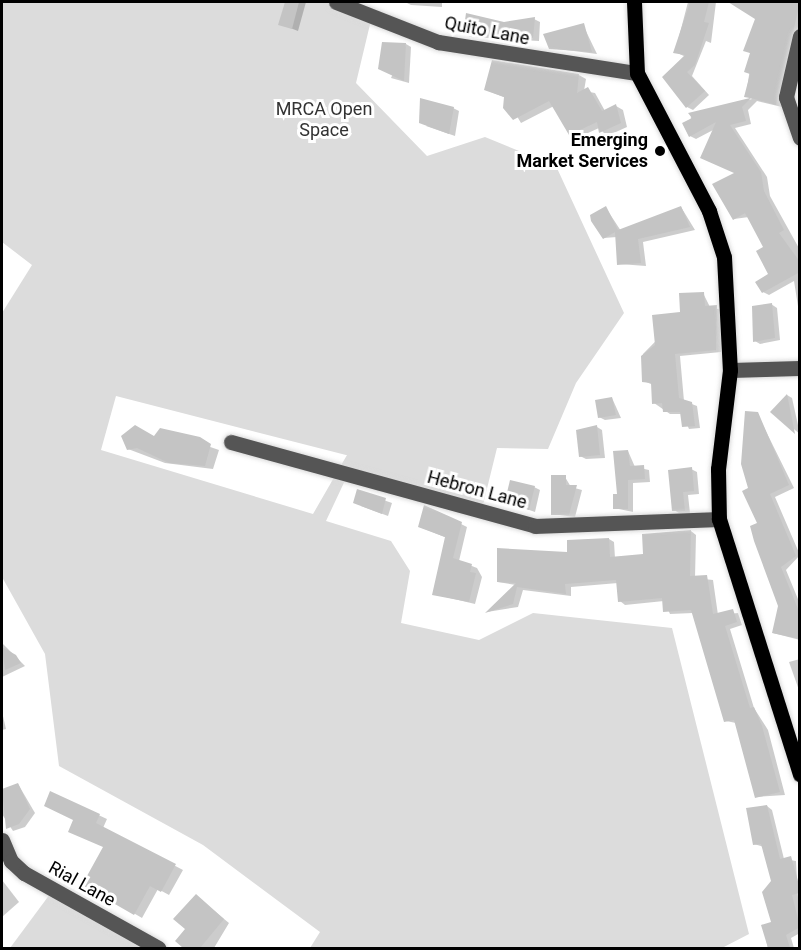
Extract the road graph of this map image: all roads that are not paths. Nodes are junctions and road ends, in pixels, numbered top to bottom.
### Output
1 (336, 2) edge
2 (634, 2) edge
3 (800, 36) edge
4 (637, 73) junction
5 (800, 138) edge
6 (800, 368) edge
7 (730, 370) junction
8 (231, 442) dead end
9 (719, 519) junction
10 (796, 743) edge
11 (800, 774) edge
12 (2, 840) edge
13 (158, 948) edge

1 - 4 street, Quito Lane
2 - 4 main road
3 - 5 street
4 - 7 main road
6 - 7 street
7 - 9 main road
8 - 9 street, Hebron Lane
9 - 10 main road
10 - 11 main road
12 - 13 street, Rial Lane

